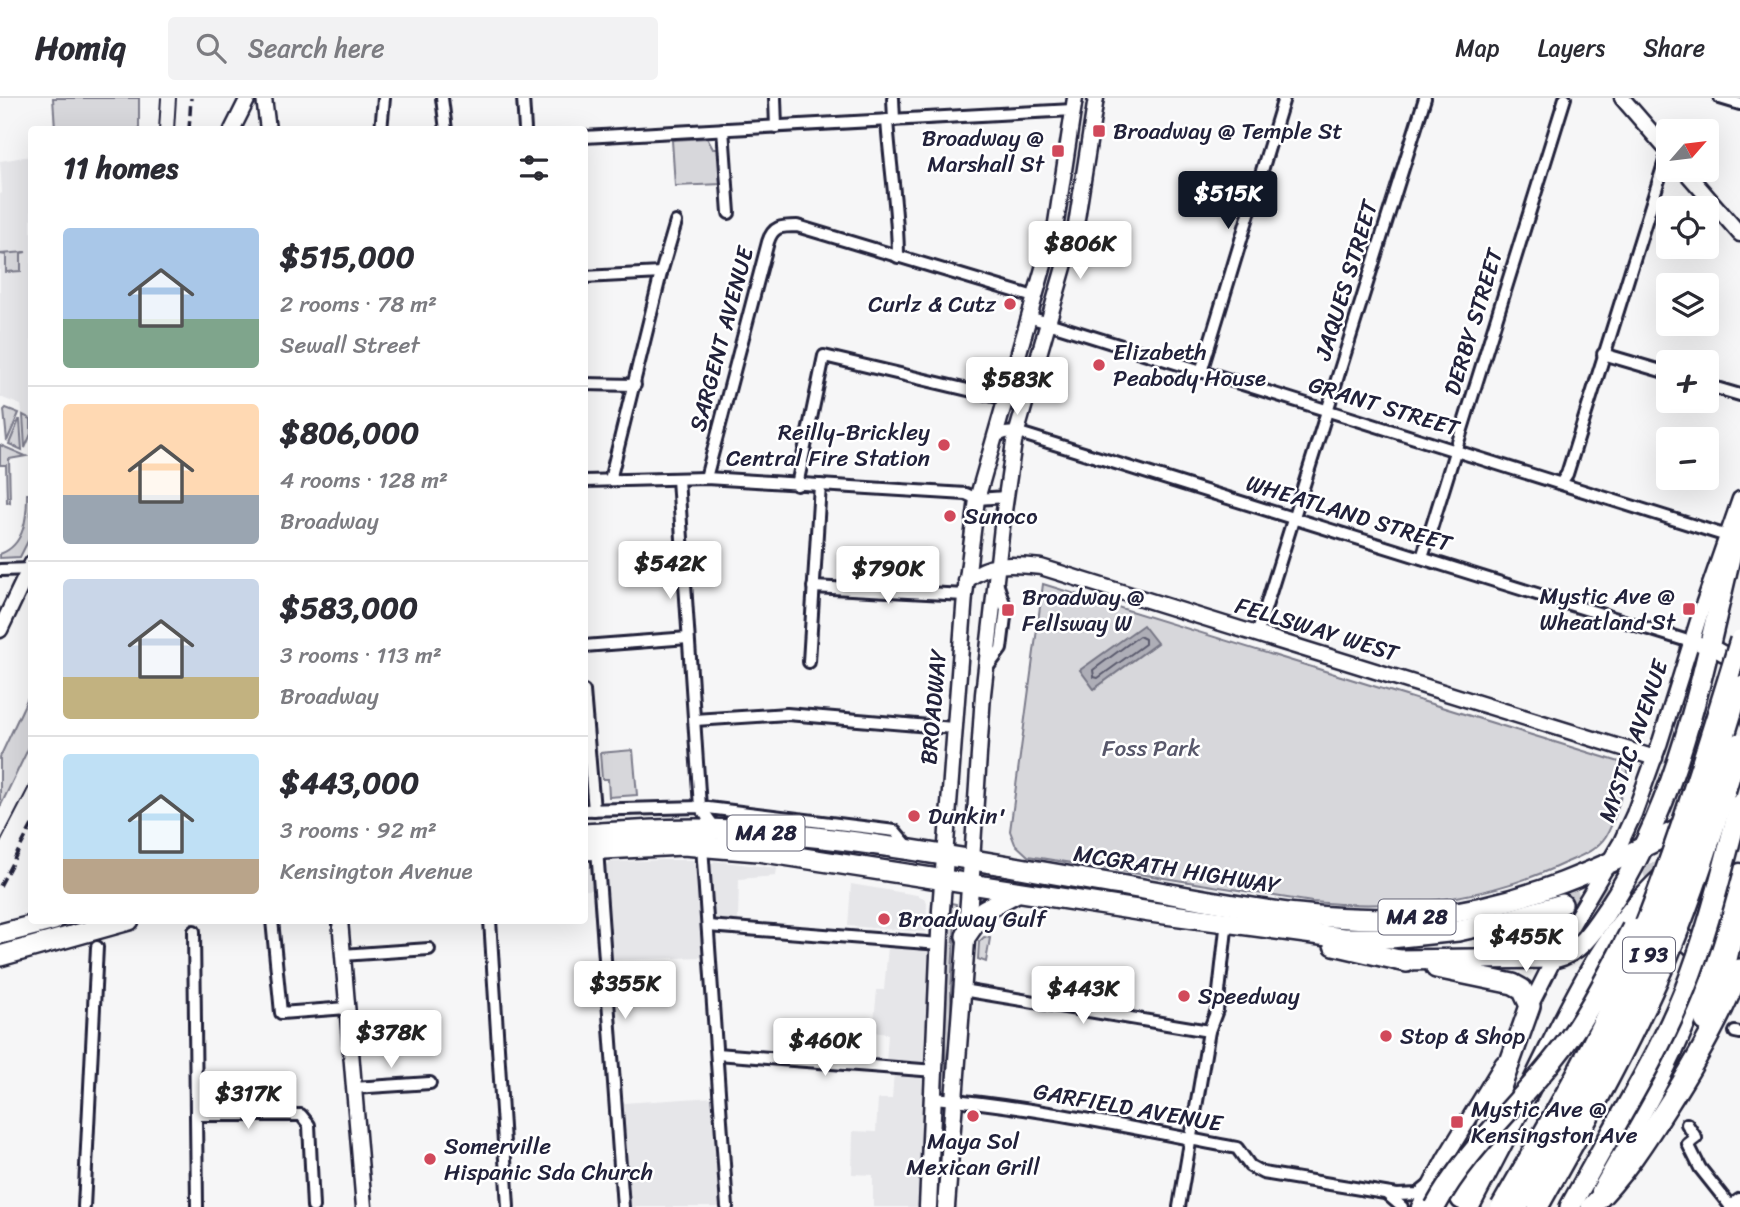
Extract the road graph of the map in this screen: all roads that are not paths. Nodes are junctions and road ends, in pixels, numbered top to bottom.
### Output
1 (247, 98) edge
2 (264, 98) edge
3 (383, 98) edge
4 (442, 98) edge
5 (523, 98) edge
6 (775, 98) edge
7 (893, 98) edge
8 (1096, 98) edge
9 (1284, 98) edge
10 (1425, 98) edge
11 (1564, 98) edge
12 (1622, 98) edge
13 (1720, 98) edge
14 (1074, 104) edge
15 (1740, 104) edge
16 (890, 120) junction
17 (234, 126) edge
18 (268, 126) edge
19 (380, 126) edge
20 (446, 126) edge
21 (524, 126) edge
22 (776, 127) junction
23 (723, 129) junction
24 (588, 137) edge
25 (1656, 137) edge
26 (1658, 182) edge
27 (1694, 182) edge
28 (1083, 190) junction
29 (729, 214) dead end
30 (676, 222) dead end
31 (1740, 234) edge
32 (898, 257) junction
33 (661, 273) junction
34 (588, 276) edge
35 (1034, 296) junction
36 (1029, 317) junction
37 (1049, 323) junction
38 (1603, 354) junction
39 (1017, 362) junction
40 (1036, 368) junction
41 (1656, 369) edge
42 (1201, 372) junction
43 (588, 384) edge
44 (635, 385) junction
45 (1719, 389) edge
46 (1740, 395) edge
47 (1006, 399) junction
48 (1328, 412) junction
49 (1016, 432) junction
50 (994, 437) junction
51 (1455, 450) junction
52 (706, 478) junction
53 (678, 479) junction
54 (610, 480) junction
55 (588, 481) edge
56 (1561, 484) junction
57 (797, 485) junction
58 (820, 485) junction
59 (1006, 497) junction
60 (977, 499) junction
61 (1740, 499) edge
62 (1740, 517) edge
63 (1295, 519) junction
64 (1727, 536) junction
65 (1422, 558) junction
66 (28, 567) edge
67 (0, 570) edge
68 (28, 571) edge
69 (997, 572) junction
70 (813, 587) junction
71 (966, 588) junction
72 (0, 630) edge
73 (1257, 635) junction
74 (688, 638) junction
75 (1740, 640) edge
76 (1700, 644) junction
77 (588, 646) edge
78 (809, 662) dead end
79 (1740, 663) edge
80 (1740, 686) edge
81 (695, 720) junction
82 (953, 729) junction
83 (1740, 743) edge
84 (1655, 758) junction
85 (588, 782) edge
86 (1740, 801) edge
87 (700, 807) junction
88 (589, 810) edge
89 (1740, 825) edge
90 (716, 830) junction
91 (589, 844) edge
92 (702, 846) junction
93 (1674, 846) junction
94 (1643, 848) junction
95 (912, 852) junction
96 (946, 857) junction
97 (972, 861) junction
98 (1608, 864) junction
99 (1740, 871) edge
100 (943, 881) junction
101 (971, 885) junction
102 (1017, 892) junction
103 (1219, 901) junction
104 (1740, 903) edge
105 (1562, 904) tunnel mouth
106 (1228, 923) junction
107 (39, 924) edge
108 (116, 924) edge
109 (272, 924) edge
110 (340, 924) edge
111 (490, 924) edge
112 (708, 926) junction
113 (1616, 929) junction
114 (194, 931) dead end
115 (0, 934) edge
116 (1303, 934) junction
117 (966, 936) junction
118 (940, 944) junction
119 (97, 947) dead end
120 (429, 949) dead end
121 (342, 955) junction
122 (0, 956) edge
123 (1554, 958) junction
124 (1396, 960) junction
125 (1708, 969) junction
126 (1740, 969) edge
127 (962, 990) junction
128 (1530, 1006) junction
129 (347, 1007) junction
130 (1209, 1031) junction
131 (717, 1054) junction
132 (935, 1071) junction
133 (430, 1083) dead end
134 (354, 1088) junction
135 (934, 1098) junction
136 (955, 1100) junction
137 (1662, 1114) junction
138 (196, 1115) junction
139 (1687, 1124) dead end
140 (1190, 1138) junction
141 (1688, 1144) junction
142 (1679, 1152) dead end
143 (1433, 1181) junction
144 (1386, 1194) junction
145 (1740, 1200) edge
146 (84, 1207) edge
147 (197, 1207) edge
148 (313, 1207) edge
149 (364, 1207) edge
150 (508, 1207) edge
151 (623, 1207) edge
152 (727, 1207) edge
153 (928, 1207) edge
154 (946, 1207) edge
155 (1179, 1207) edge
156 (1402, 1207) edge
157 (1419, 1207) edge
158 (1435, 1207) edge
159 (1459, 1207) edge
160 (1469, 1207) edge
161 (1501, 1207) edge
162 (1518, 1207) edge
163 (1538, 1207) edge
164 (1570, 1207) edge
165 (1590, 1207) edge
166 (1732, 1207) edge

1 - 17 main road
2 - 18 main road
3 - 19 street
4 - 20 street
5 - 21 street
6 - 22 street
7 - 16 street
8 - 28 main road
9 - 42 street
10 - 48 street, JAQUES STREET
11 - 51 street, DERBY STREET
12 - 25 main road
13 - 15 street
14 - 16 street
14 - 28 main road
14 - 35 main road, BROADWAY
16 - 22 street
16 - 32 street
22 - 23 street
23 - 24 street
23 - 29 street
26 - 38 street
27 - 31 main road
28 - 37 main road
30 - 33 street
32 - 35 street, SARGENT AVENUE
32 - 52 street, SARGENT AVENUE
33 - 34 street
33 - 44 street
35 - 36 main road, BROADWAY
36 - 37 street, GRANT STREET
36 - 39 main road, BROADWAY
37 - 40 main road
37 - 42 street, GRANT STREET
38 - 41 street
38 - 56 street
39 - 40 main road
39 - 47 main road, BROADWAY
40 - 49 main road
42 - 48 street, GRANT STREET
43 - 44 street
44 - 54 street
45 - 46 street
47 - 50 main road, BROADWAY
47 - 57 street
48 - 51 street, GRANT STREET
48 - 63 street, JAQUES STREET
49 - 50 street
49 - 59 main road
49 - 63 street, WHEATLAND STREET
50 - 60 main road, BROADWAY
51 - 56 street, GRANT STREET
51 - 65 street, DERBY STREET
52 - 53 street
52 - 57 street
53 - 54 street
53 - 74 street
54 - 55 street
56 - 64 street, GRANT STREET
57 - 58 street
58 - 60 street
58 - 70 street
59 - 60 street
59 - 69 main road
60 - 71 main road, BROADWAY
61 - 64 main road, MYSTIC AVENUE
62 - 76 highway
63 - 65 street, WHEATLAND STREET
63 - 73 street, JAQUES STREET
64 - 76 main road, MYSTIC AVENUE
65 - 76 street, WHEATLAND STREET
66 - 67 street
68 - 72 main road
69 - 71 main road, FELLSWAY WEST
69 - 73 main road, FELLSWAY WEST
69 - 97 main road
70 - 71 street
70 - 78 street
71 - 82 main road, BROADWAY
73 - 84 main road, FELLSWAY WEST
74 - 77 street
74 - 81 street
75 - 93 highway, I 93, bridge
76 - 79 main road
76 - 84 main road, MYSTIC AVENUE
76 - 94 highway
80 - 162 highway, I 93, bridge
81 - 82 street
81 - 87 street
82 - 96 main road, BROADWAY
83 - 163 highway, I 93, bridge
84 - 98 main road, MYSTIC AVENUE
85 - 88 street
86 - 94 highway, MCGRATH HIGHWAY / MA 28
86 - 164 highway, bridge
87 - 88 street
87 - 90 street
87 - 95 street
89 - 113 highway
90 - 91 highway, MCGRATH HIGHWAY / MA 28
90 - 95 highway, MCGRATH HIGHWAY / MA 28
91 - 92 highway, MCGRATH HIGHWAY / MA 28
91 - 151 street
92 - 100 highway, MCGRATH HIGHWAY / MA 28
92 - 112 street
93 - 158 highway, bridge
93 - 161 highway, I 93, bridge
94 - 98 highway, MCGRATH HIGHWAY / MA 28
94 - 123 highway
95 - 96 highway, MCGRATH HIGHWAY / MA 28
96 - 97 highway, MCGRATH HIGHWAY / MA 28
96 - 100 main road, BROADWAY
97 - 101 main road
97 - 103 highway, MCGRATH HIGHWAY / MA 28
98 - 103 highway, MCGRATH HIGHWAY / MA 28
98 - 123 main road, MYSTIC AVENUE
99 - 125 main road
100 - 101 highway, MCGRATH HIGHWAY / MA 28
100 - 118 main road, BROADWAY
101 - 102 highway, MCGRATH HIGHWAY / MA 28
101 - 117 main road
102 - 106 highway, MCGRATH HIGHWAY / MA 28
102 - 117 highway
103 - 106 street
104 - 137 highway
105 - 116 highway, MCGRATH HIGHWAY / MA 28
106 - 116 highway, MCGRATH HIGHWAY / MA 28
106 - 130 street
107 - 115 highway
108 - 122 highway
109 - 129 street
110 - 121 main road
111 - 150 street
112 - 118 street
112 - 131 street
113 - 125 highway
113 - 160 highway
114 - 138 street
116 - 124 highway
117 - 127 main road
118 - 132 main road, BROADWAY
119 - 146 street
120 - 121 street
121 - 129 main road
123 - 124 highway
123 - 128 main road, MYSTIC AVENUE
124 - 128 highway
125 - 165 main road
126 - 137 highway
127 - 130 street
127 - 136 main road
128 - 143 main road, MYSTIC AVENUE
128 - 159 highway
129 - 134 main road
130 - 140 street
131 - 132 street
131 - 152 street
132 - 135 main road, BROADWAY
133 - 134 street
134 - 149 main road
135 - 136 street, GARFIELD AVENUE
135 - 153 main road, BROADWAY
136 - 140 street, GARFIELD AVENUE
136 - 154 main road
137 - 165 highway
138 - 147 street
138 - 148 street
139 - 141 street
140 - 144 street, GARFIELD AVENUE
140 - 155 street
141 - 142 street
141 - 166 street
143 - 144 street, GARFIELD AVENUE
143 - 157 main road, MYSTIC AVENUE
144 - 156 street, GARFIELD AVENUE
145 - 166 main road

